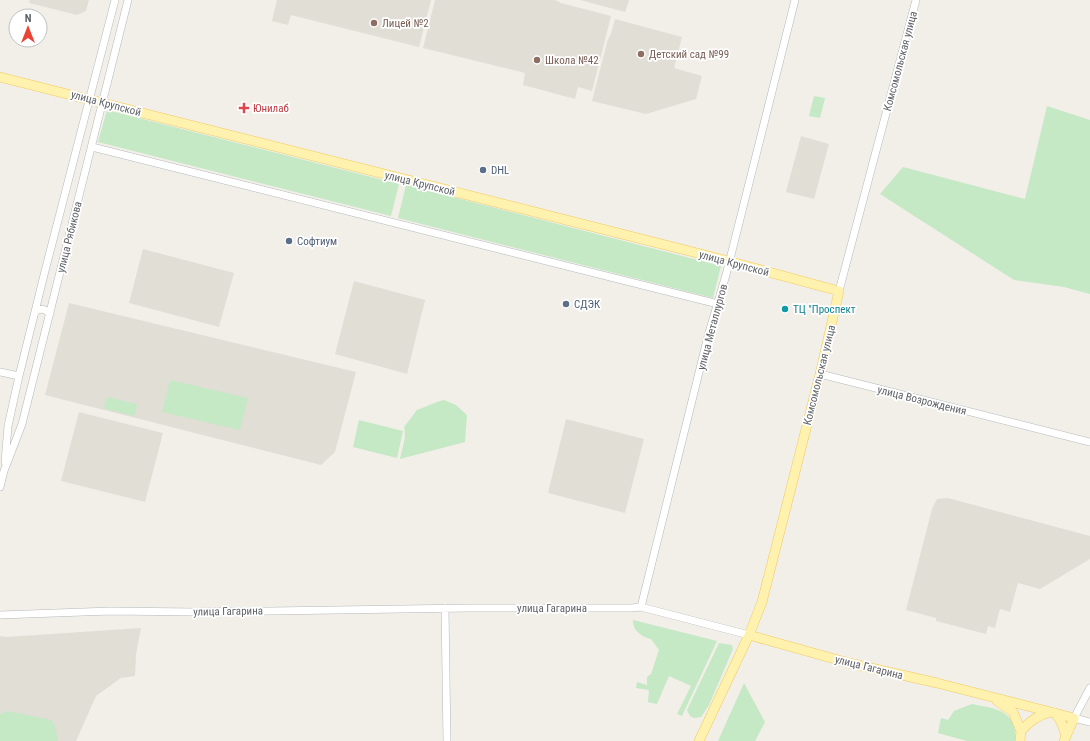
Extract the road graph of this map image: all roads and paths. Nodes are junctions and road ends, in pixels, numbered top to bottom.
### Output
1 (115, 0) edge
2 (128, 0) edge
3 (795, 0) edge
4 (916, 0) edge
5 (0, 76) edge
6 (89, 99) junction
7 (102, 103) junction
8 (92, 146) junction
9 (730, 262) junction
10 (839, 291) junction
11 (718, 304) junction
12 (36, 311) junction
13 (50, 314) junction
14 (0, 372) edge
15 (820, 374) junction
16 (19, 376) junction
17 (10, 419) junction
18 (22, 424) junction
19 (1090, 442) edge
20 (4, 471) junction
21 (0, 487) edge
22 (641, 607) junction
23 (445, 608) junction
24 (0, 614) edge
25 (749, 635) junction
26 (1090, 688) edge
27 (993, 698) junction
28 (1053, 712) junction
29 (1074, 718) junction
30 (1090, 722) edge
31 (1021, 731) junction
32 (1065, 739) edge
33 (447, 741) edge
34 (699, 741) edge
35 (1020, 741) edge

1 - 6 street, улица Рябикова
2 - 7 street, улица Рябикова
3 - 9 street, улица Металлургов
4 - 10 street, Комсомольская улица
5 - 6 main road, улица Крупской
6 - 7 main road, улица Крупской
6 - 12 street, улица Рябикова
7 - 8 street, улица Рябикова
7 - 9 main road, улица Крупской
8 - 11 street
8 - 13 street, улица Рябикова
9 - 10 main road, улица Крупской
9 - 11 street, улица Металлургов
10 - 15 main road, Комсомольская улица
11 - 22 street, улица Металлургов
12 - 13 street
12 - 16 street, улица Рябикова
13 - 18 street, улица Рябикова
14 - 16 street
15 - 19 street, улица Возрождения
15 - 25 main road, Комсомольская улица
16 - 17 street, улица Рябикова
17 - 18 street
17 - 20 street, улица Рябикова
18 - 20 street, улица Рябикова
20 - 21 street, улица Рябикова
22 - 23 street, улица Гагарина
22 - 25 street, улица Гагарина
23 - 24 street, улица Гагарина
23 - 33 street
25 - 27 main road, улица Гагарина
25 - 34 main road, Комсомольская улица
26 - 29 street
27 - 28 main road, улица Гагарина
27 - 31 main road
28 - 29 main road, улица Гагарина
28 - 31 main road
28 - 32 main road
29 - 30 street, улица Гагарина
29 - 32 main road
31 - 35 main road

